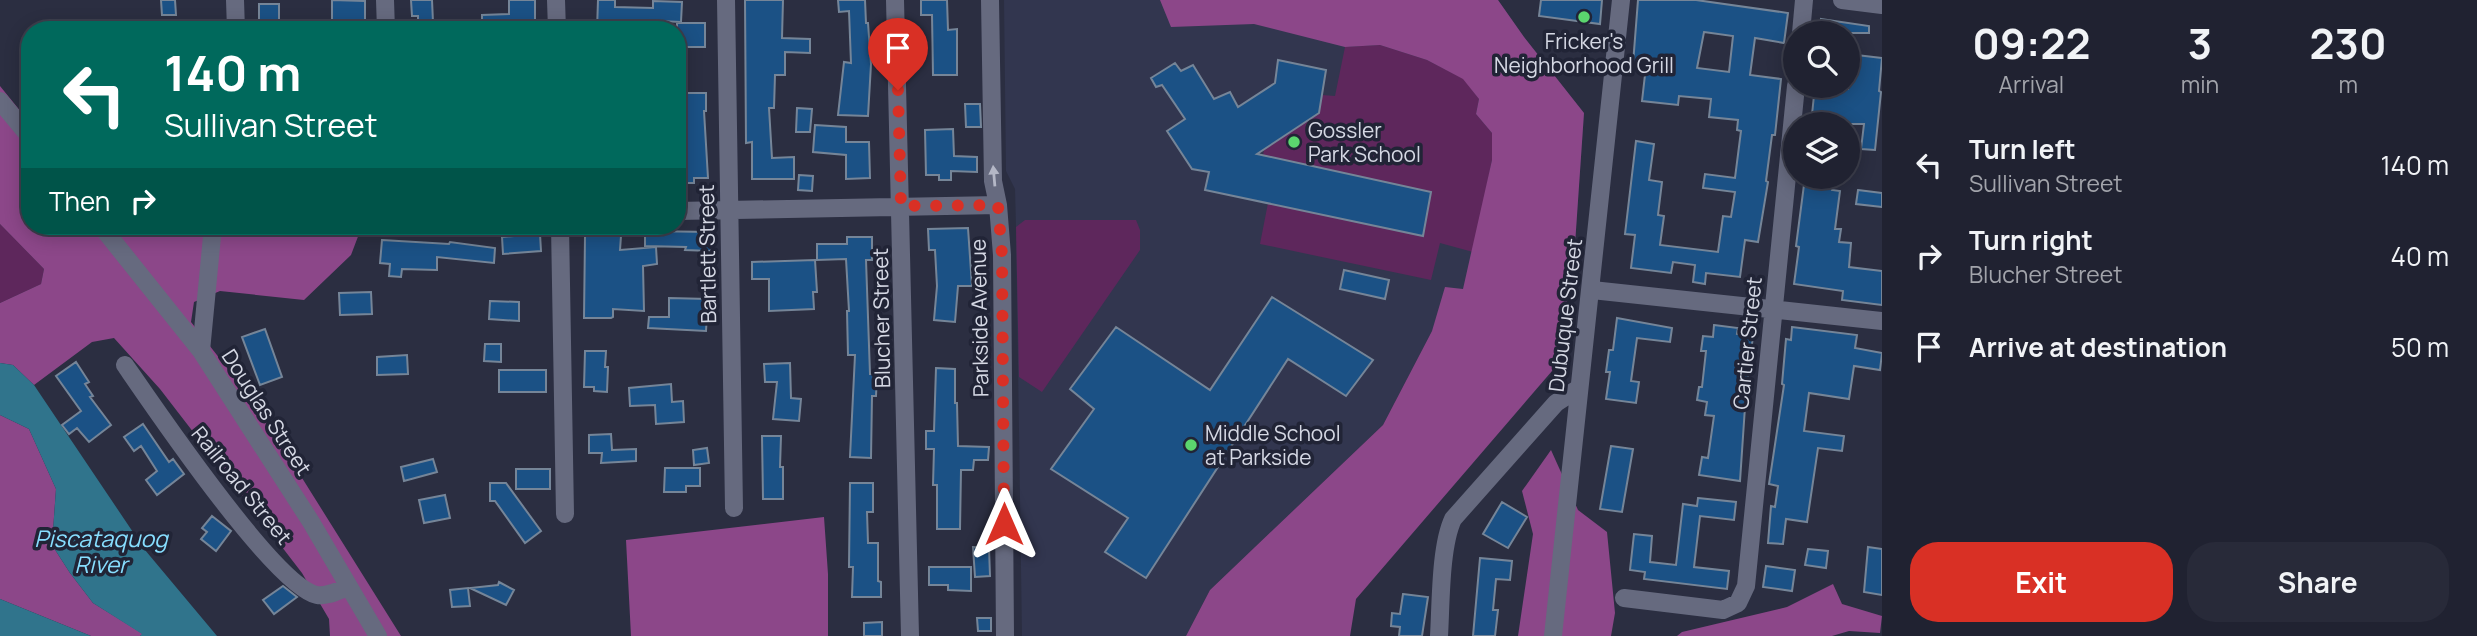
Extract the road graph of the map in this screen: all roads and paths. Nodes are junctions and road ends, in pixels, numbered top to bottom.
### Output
1 (235, 0) edge
2 (386, 0) edge
3 (556, 0) edge
4 (726, 0) edge
5 (895, 0) edge
6 (990, 0) edge
7 (1620, 0) edge
8 (1804, 0) edge
9 (1842, 0) edge
10 (1882, 5) edge
11 (236, 21) edge
12 (386, 21) edge
13 (557, 21) edge
14 (1802, 21) edge
15 (1795, 98) edge
16 (0, 100) edge
17 (21, 126) edge
18 (998, 205) junction
19 (901, 206) junction
20 (729, 210) junction
21 (686, 211) edge
22 (108, 235) edge
23 (212, 235) edge
24 (560, 235) edge
25 (1591, 290) junction
26 (1774, 309) junction
27 (1882, 321) edge
28 (201, 351) junction
29 (125, 365) dead end
30 (1579, 387) junction
31 (734, 508) dead end
32 (565, 514) dead end
33 (348, 587) junction
34 (1624, 598) dead end
35 (378, 636) edge
36 (910, 636) edge
37 (1005, 636) edge
38 (1439, 636) edge
39 (1553, 636) edge

1 - 11 street
2 - 12 street
3 - 13 street
4 - 20 street, Bartlett Street
5 - 19 street, Blucher Street
18 -> 6 street, Parkside Avenue
7 - 25 street, Dubuque Street
8 - 14 street
9 - 10 street
15 - 26 street, Cartier Street
16 - 17 street
18 - 19 street
18 - 37 street, Parkside Avenue
19 - 20 street
19 - 36 street, Blucher Street
20 - 21 street
20 - 31 street, Bartlett Street
22 - 28 street, Douglas Street
23 - 28 street
24 - 32 street
25 - 26 street
25 - 30 street, Dubuque Street
26 - 27 street
26 - 34 street, Cartier Street
28 - 33 street, Douglas Street
29 - 33 street, Railroad Street
30 - 38 street
30 - 39 street, Dubuque Street
33 - 35 street, Douglas Street

